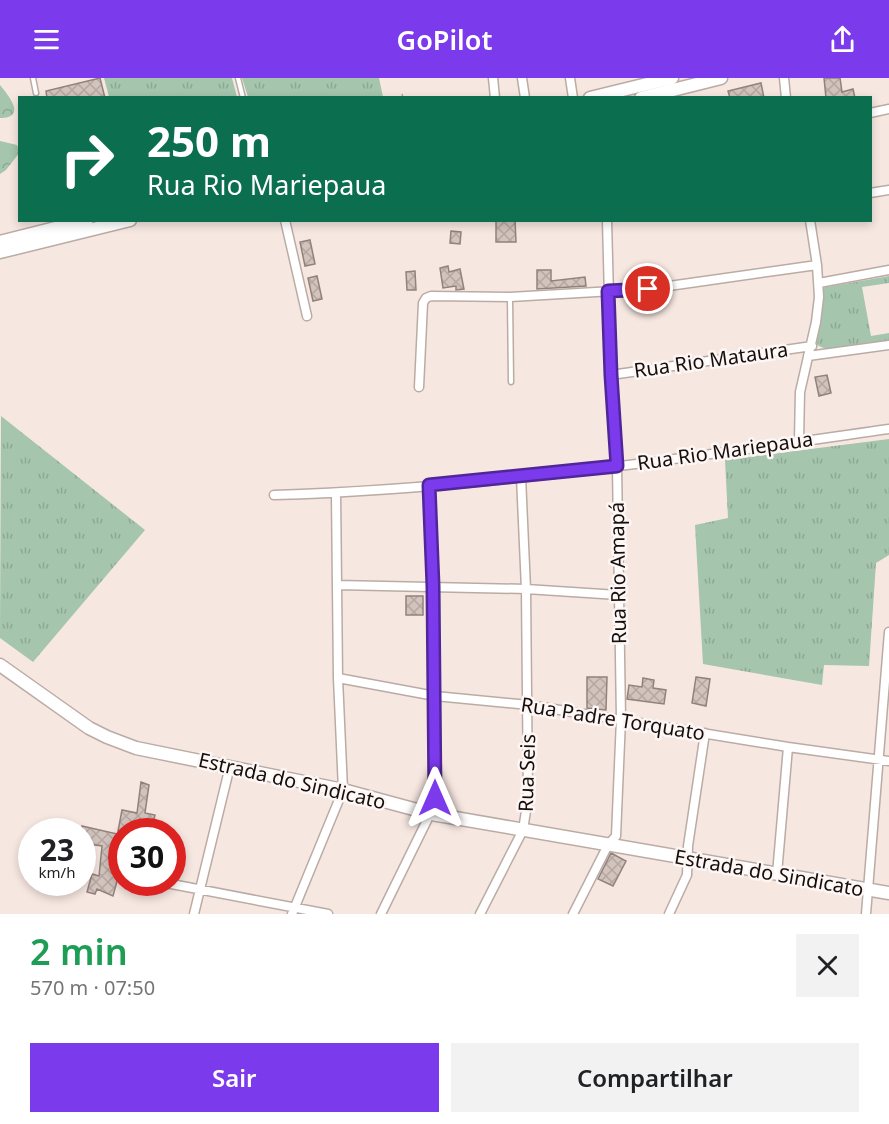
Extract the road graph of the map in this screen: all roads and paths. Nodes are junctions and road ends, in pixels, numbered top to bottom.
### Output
1 (33, 78) edge
2 (238, 78) edge
3 (493, 78) edge
4 (522, 78) edge
5 (570, 78) edge
6 (672, 78) edge
7 (721, 78) edge
8 (784, 78) edge
9 (36, 93) dead end
10 (242, 96) edge
11 (495, 96) edge
12 (525, 96) edge
13 (573, 96) edge
14 (598, 96) edge
15 (649, 96) edge
16 (786, 96) edge
17 (889, 110) edge
18 (872, 113) edge
19 (889, 190) edge
20 (872, 193) edge
21 (79, 222) edge
22 (122, 222) edge
23 (285, 222) edge
24 (607, 222) edge
25 (810, 222) edge
26 (0, 242) edge
27 (0, 252) edge
28 (817, 265) junction
29 (889, 270) edge
30 (819, 283) junction
31 (608, 291) junction
32 (510, 297) junction
33 (307, 316) dead end
34 (889, 345) edge
35 (812, 346) junction
36 (808, 356) junction
37 (611, 375) junction
38 (511, 382) dead end
39 (419, 387) dead end
40 (889, 429) edge
41 (799, 440) junction
42 (617, 466) junction
43 (521, 477) junction
44 (429, 485) junction
45 (336, 493) junction
46 (274, 495) dead end
47 (337, 585) junction
48 (433, 586) junction
49 (526, 590) junction
50 (618, 595) junction
51 (889, 632) edge
52 (0, 665) edge
53 (338, 678) junction
54 (435, 696) junction
55 (529, 705) junction
56 (621, 719) junction
57 (705, 733) junction
58 (788, 747) junction
59 (879, 759) junction
60 (889, 761) edge
61 (230, 766) junction
62 (343, 790) junction
63 (432, 814) junction
64 (523, 830) junction
65 (608, 845) junction
66 (689, 859) junction
67 (777, 874) junction
68 (186, 886) edge
69 (200, 889) junction
70 (868, 890) junction
71 (889, 893) edge
72 (294, 910) edge
73 (194, 914) edge
74 (328, 914) edge
75 (381, 914) edge
76 (480, 914) edge
77 (573, 914) edge
78 (669, 914) edge
79 (866, 914) edge

1 - 9 lane
2 - 10 lane
3 - 11 street
4 - 12 street
5 - 13 street
6 - 14 street
7 - 15 street
8 - 16 street
17 - 18 street
19 - 20 street
21 - 26 street
22 - 27 street
23 - 33 street
24 - 31 street, Rua Rio Amapá
25 - 28 street
28 - 30 street
28 - 31 street
29 - 30 street
30 - 35 street
31 - 32 street
31 - 37 street, Rua Rio Amapá
32 - 38 lane
32 - 39 street
34 - 36 street, Rua Rio Mataura
35 - 36 street
35 - 37 street, Rua Rio Mataura
36 - 41 street
37 - 42 street, Rua Rio Amapá
40 - 41 street, Rua Rio Mariepaua
41 - 42 street, Rua Rio Mariepaua
42 - 43 street, Rua Rio Mariepaua
42 - 50 street, Rua Rio Amapá
43 - 44 street, Rua Rio Mariepaua
43 - 49 street, Rua Seis
44 - 45 street, Rua Rio Mariepaua
44 - 48 street
45 - 46 street, Rua Rio Mariepaua
45 - 47 street
47 - 48 street
47 - 53 street
48 - 49 street
48 - 54 street
49 - 50 street
49 - 55 street, Rua Seis
50 - 56 street, Rua Rio Amapá
51 - 59 street
52 - 61 street, Estrada do Sindicato
53 - 54 street, Rua Padre Torquato
53 - 62 street
54 - 55 street, Rua Padre Torquato
54 - 63 street
55 - 56 street, Rua Padre Torquato
55 - 64 street, Rua Seis
56 - 57 street, Rua Padre Torquato
56 - 65 street, Rua Rio Amapá
57 - 58 street, Rua Padre Torquato
57 - 66 street
58 - 59 street, Rua Padre Torquato
58 - 67 street
59 - 60 street, Rua Padre Torquato
59 - 70 street
61 - 62 street, Estrada do Sindicato
61 - 69 street
62 - 63 street, Estrada do Sindicato
62 - 72 street
63 - 64 street, Estrada do Sindicato
63 - 75 street
64 - 65 street, Estrada do Sindicato
64 - 76 street, Rua Seis
65 - 66 street, Estrada do Sindicato
65 - 77 street, Rua Rio Amapá
66 - 67 street, Estrada do Sindicato
66 - 78 street
67 - 70 street, Estrada do Sindicato
68 - 69 street
69 - 72 street
69 - 73 street
70 - 71 street, Estrada do Sindicato
70 - 79 street
72 - 74 street

